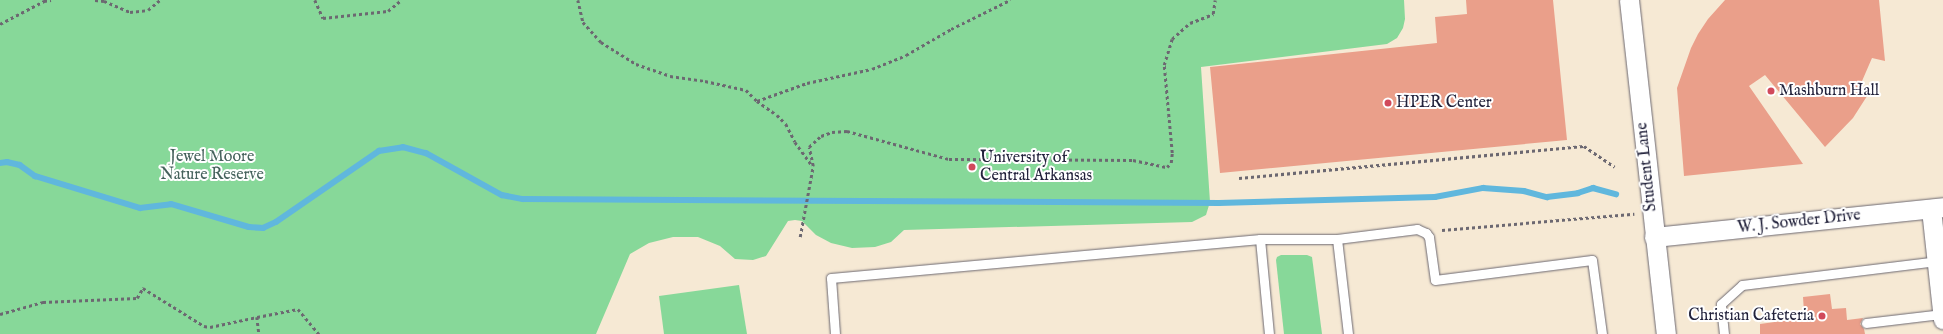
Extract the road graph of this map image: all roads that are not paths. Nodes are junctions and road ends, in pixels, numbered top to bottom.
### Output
1 (1629, 0) edge
2 (1937, 208) edge
3 (1654, 237) junction
4 (1260, 238) junction
5 (1337, 238) junction
6 (1937, 261) junction
7 (1943, 316) edge
8 (1866, 323) dead end
9 (836, 334) edge
10 (1269, 334) edge
11 (1348, 334) edge
12 (1602, 334) edge
13 (1666, 334) edge
14 (1724, 334) edge

1 - 3 street, Student Lane
2 - 3 street, W. J. Sowder Drive
2 - 6 street
3 - 13 street, Student Lane
4 - 5 lane
4 - 9 lane
4 - 10 lane
5 - 11 lane
5 - 12 lane
6 - 7 street
6 - 14 lane
7 - 8 lane

